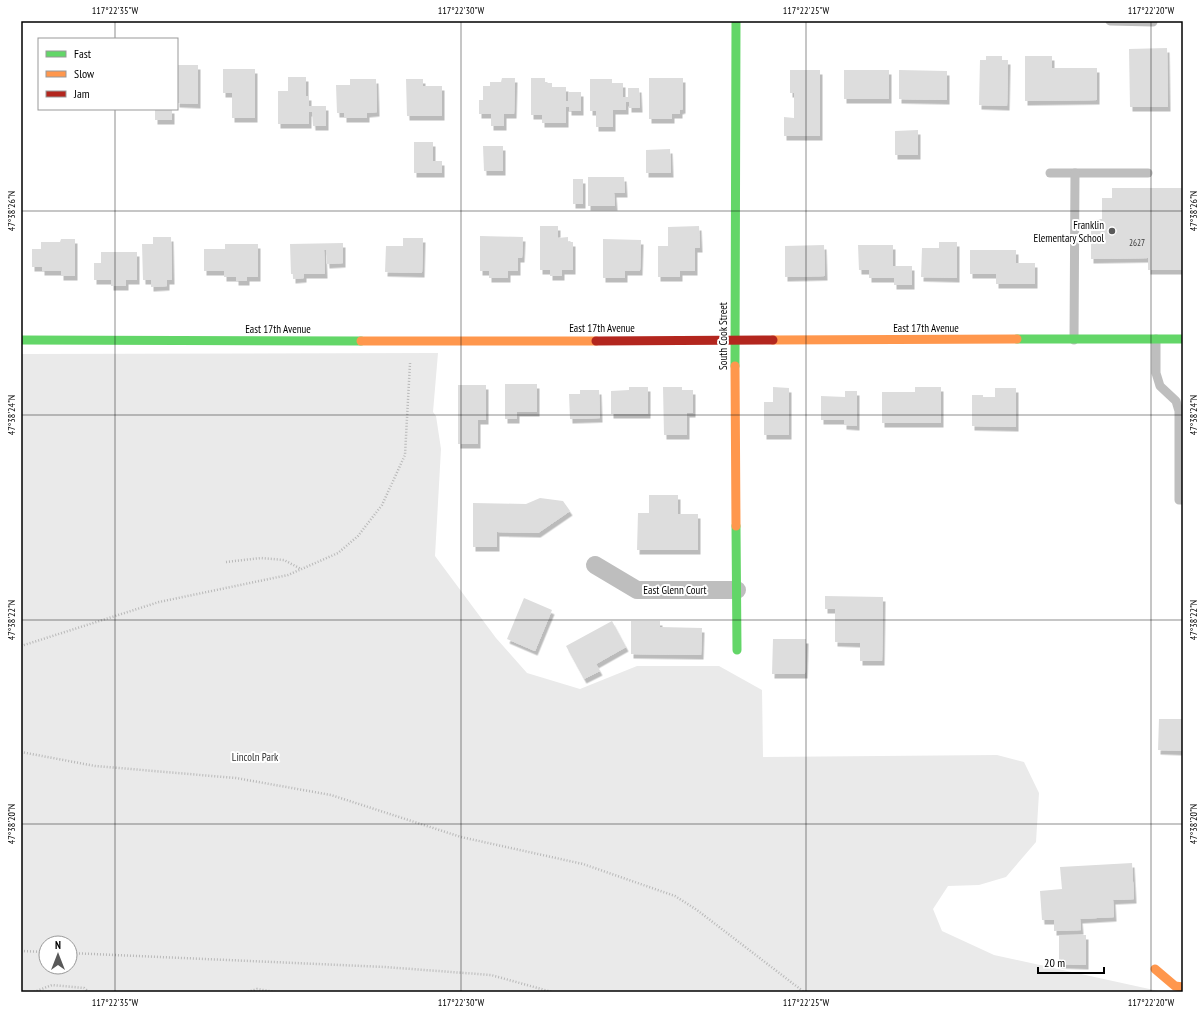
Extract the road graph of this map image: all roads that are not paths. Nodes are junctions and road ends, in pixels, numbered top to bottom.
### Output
1 (736, 21) edge
2 (1110, 21) edge
3 (1153, 22) edge
4 (1050, 172) dead end
5 (1075, 173) junction
6 (1148, 173) dead end
7 (1156, 339) junction
8 (1183, 339) edge
9 (21, 340) edge
10 (735, 340) junction
11 (1074, 340) junction
12 (1183, 500) edge
13 (596, 565) dead end
14 (737, 590) junction
15 (737, 650) dead end
16 (1155, 969) dead end
17 (1183, 987) edge

1 - 10 street, South Cook Street
2 - 3 lane
4 - 5 lane
5 - 6 lane
5 - 11 lane
7 - 8 street, East 17th Avenue
7 - 11 street, East 17th Avenue
7 - 12 lane
9 - 10 street, East 17th Avenue
10 - 11 street, East 17th Avenue
10 - 14 street, South Cook Street
13 - 14 street, East Glenn Court
14 - 15 street, South Cook Street
16 - 17 street

